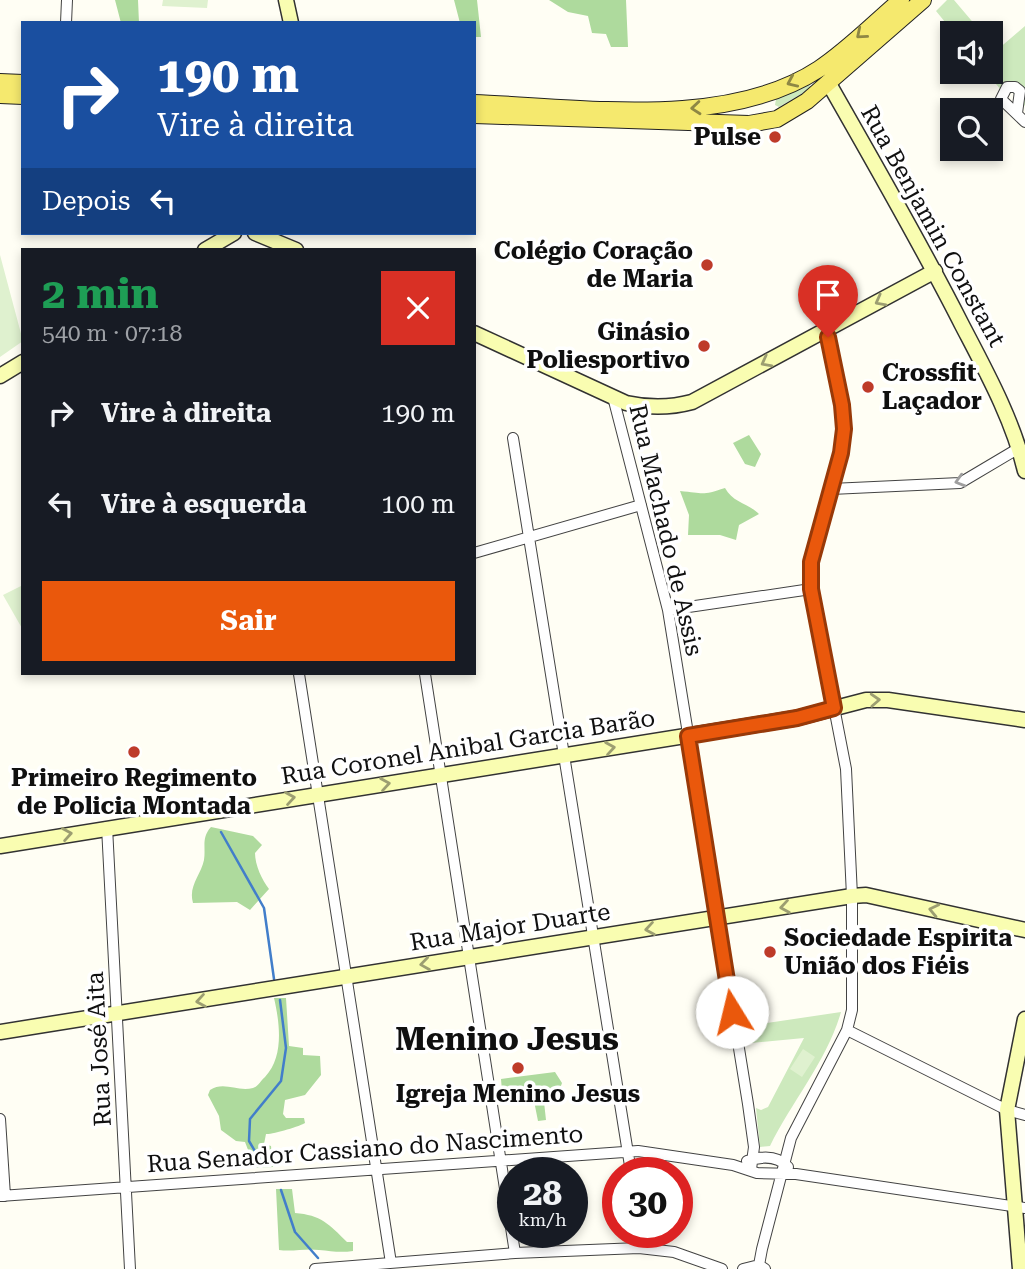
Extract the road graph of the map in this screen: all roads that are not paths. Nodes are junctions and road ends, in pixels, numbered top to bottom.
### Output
1 (67, 0) edge
2 (286, 0) edge
3 (901, 0) edge
4 (923, 0) edge
5 (66, 21) edge
6 (291, 21) edge
7 (0, 82) edge
8 (828, 82) junction
9 (21, 83) edge
10 (763, 94) junction
11 (0, 95) edge
12 (21, 96) edge
13 (476, 103) edge
14 (1017, 113) dead end
15 (476, 115) edge
16 (767, 122) junction
17 (1025, 122) edge
18 (231, 235) edge
19 (260, 235) edge
20 (208, 248) edge
21 (291, 248) edge
22 (935, 271) junction
23 (826, 330) junction
24 (476, 334) edge
25 (21, 363) edge
26 (0, 376) edge
27 (613, 397) junction
28 (513, 438) dead end
29 (1022, 445) edge
30 (1025, 471) edge
31 (831, 489) junction
32 (641, 505) junction
33 (529, 537) junction
34 (476, 552) edge
35 (811, 589) junction
36 (668, 610) junction
37 (299, 675) edge
38 (425, 675) edge
39 (834, 708) junction
40 (1025, 720) edge
41 (688, 736) junction
42 (564, 755) junction
43 (442, 775) junction
44 (317, 794) junction
45 (107, 827) junction
46 (0, 846) edge
47 (852, 896) junction
48 (717, 918) junction
49 (1025, 930) edge
50 (593, 938) junction
51 (471, 958) junction
52 (346, 975) junction
53 (117, 1014) junction
54 (1025, 1019) edge
55 (847, 1030) junction
56 (0, 1032) edge
57 (1007, 1110) junction
58 (1025, 1115) edge
59 (0, 1119) edge
60 (628, 1151) junction
61 (502, 1157) edge
62 (544, 1157) edge
63 (629, 1157) edge
64 (497, 1160) edge
65 (755, 1162) junction
66 (784, 1169) junction
67 (376, 1170) junction
68 (769, 1174) junction
69 (128, 1187) junction
70 (777, 1190) junction
71 (3, 1196) edge
72 (1020, 1207) edge
73 (515, 1248) edge
74 (639, 1248) joint
75 (516, 1253) junction
76 (391, 1263) junction
77 (761, 1268) edge
78 (130, 1269) edge
79 (314, 1269) edge
80 (722, 1269) edge
81 (743, 1269) edge
82 (1020, 1269) edge

1 - 5 street
2 - 6 street
3 -> 10 main road
4 - 8 main road
7 - 9 main road
8 - 16 main road
8 - 22 street, Rua Benjamin Constant
10 -> 13 main road
10 - 16 main road
11 - 12 main road
14 - 17 street
15 - 16 main road
18 - 20 street
19 - 21 street
22 -> 23 street
22 - 29 street, Rua Benjamin Constant
23 -> 27 street
23 - 31 street
24 - 27 street
25 - 26 street
27 - 32 street, Rua Machado de Assis
28 - 33 street
29 - 30 street, Rua Benjamin Constant
29 -> 31 street
31 - 35 street
32 - 33 street
32 - 36 street, Rua Machado de Assis
33 - 34 street
33 - 42 street
35 - 36 street
35 - 39 street
36 - 41 street, Rua Machado de Assis
37 - 44 street
38 - 43 street
39 -> 40 street, Rua Coronel Anibal Garcia Barão
39 - 41 street, Rua Coronel Anibal Garcia Barão
39 - 47 street
42 -> 41 street, Rua Coronel Anibal Garcia Barão
41 - 48 street, Rua Machado de Assis
42 - 43 street, Rua Coronel Anibal Garcia Barão
42 - 50 street
44 -> 43 street, Rua Coronel Anibal Garcia Barão
43 - 51 street
45 -> 44 street, Rua Coronel Anibal Garcia Barão
44 - 52 street
46 -> 45 street, Rua Coronel Anibal Garcia Barão
45 - 53 street, Rua José Aita
47 -> 48 street, Rua Major Duarte
49 -> 47 street, Rua Major Duarte
47 - 55 street
48 -> 50 street, Rua Major Duarte
48 - 65 street, Rua Machado de Assis
50 - 51 street, Rua Major Duarte
50 - 60 street
51 -> 52 street, Rua Major Duarte
51 - 61 street
52 -> 53 street, Rua Major Duarte
52 - 67 street
53 - 56 street, Rua Major Duarte
53 - 69 street, Rua José Aita
54 - 57 street
55 - 57 street
55 - 66 street
57 - 58 street
57 - 72 street
59 - 71 street
60 - 62 street, Rua Senador Cassiano do Nascimento
60 - 63 street
60 - 65 street, Rua Senador Cassiano do Nascimento
64 - 67 street, Rua Senador Cassiano do Nascimento
65 - 66 street, Rua Senador Cassiano do Nascimento
65 - 68 street, Rua Senador Cassiano do Nascimento
66 - 68 street, Rua Senador Cassiano do Nascimento
66 - 70 street
66 - 72 street, Rua Senador Cassiano do Nascimento
67 - 69 street, Rua Senador Cassiano do Nascimento
67 - 76 street
68 - 70 street
69 - 71 street, Rua Senador Cassiano do Nascimento
69 - 78 street, Rua José Aita
70 - 77 street
72 - 82 street
73 - 75 street
74 - 75 street
74 - 80 street
75 - 76 street
76 - 79 street
77 - 81 street

